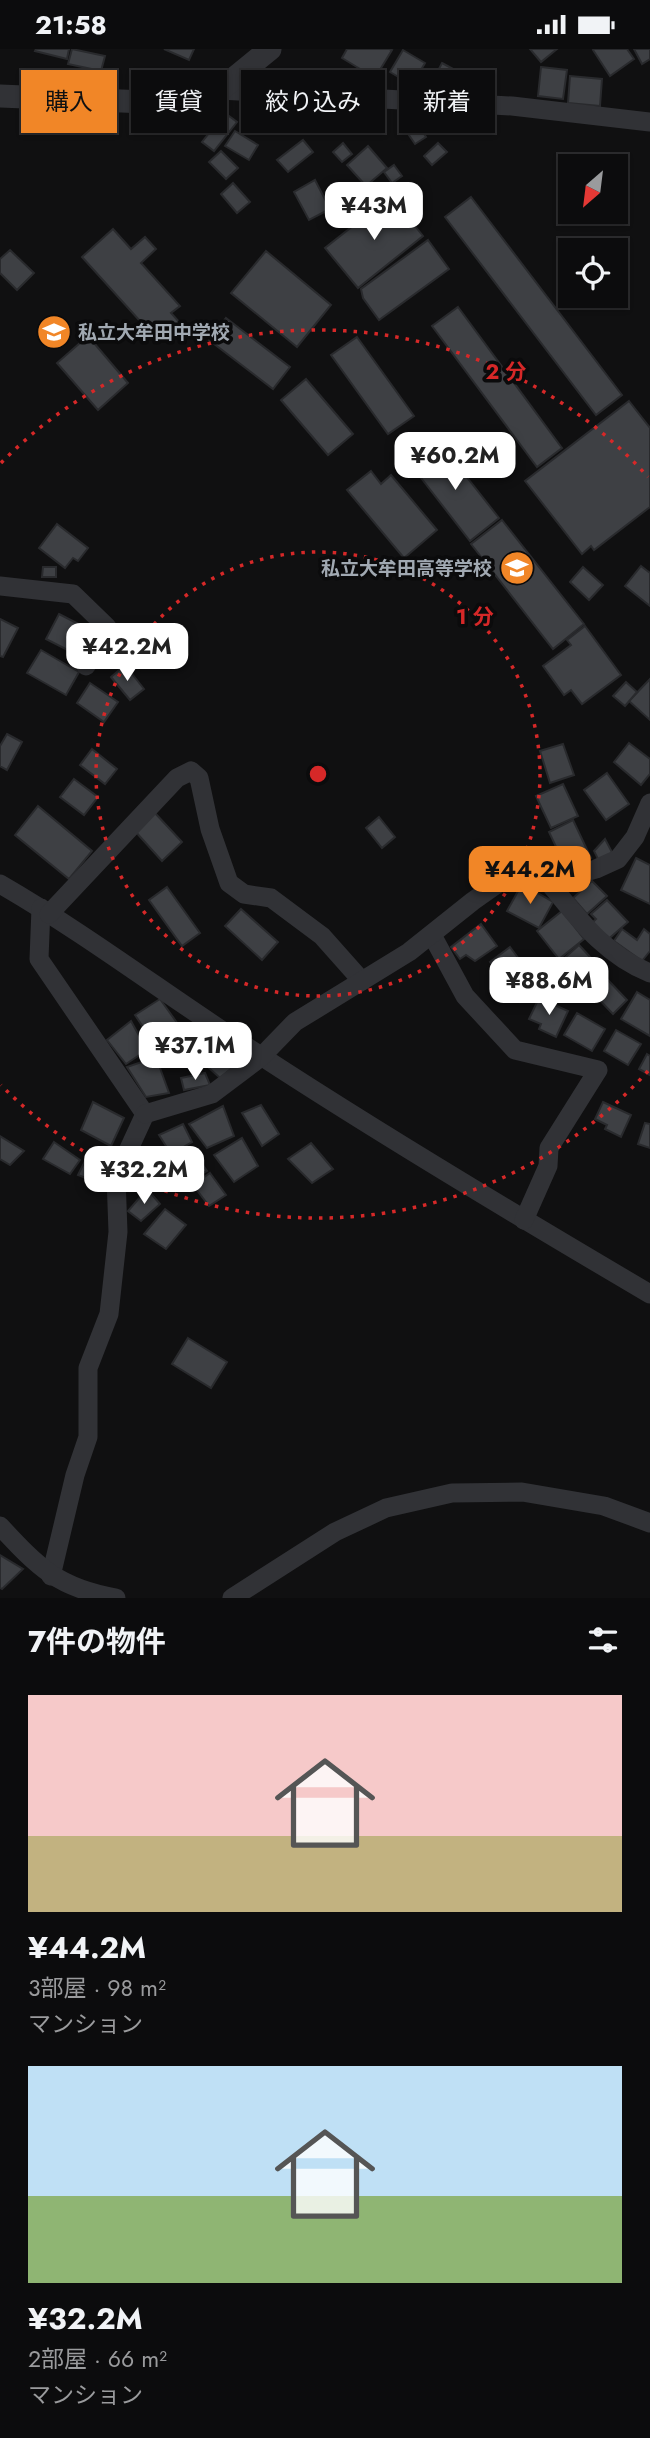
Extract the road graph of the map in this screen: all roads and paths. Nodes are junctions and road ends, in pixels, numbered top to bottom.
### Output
1 (270, 49) edge
2 (227, 84) edge
3 (227, 90) edge
4 (0, 96) edge
5 (131, 101) edge
6 (650, 123) edge
7 (0, 586) edge
8 (86, 666) dead end
9 (650, 803) edge
10 (540, 872) junction
11 (0, 884) edge
12 (45, 911) junction
13 (432, 935) junction
14 (650, 973) edge
15 (362, 981) junction
16 (261, 1057) junction
17 (145, 1114) junction
18 (524, 1220) junction
19 (650, 1294) edge
20 (650, 1523) edge
21 (0, 1526) edge
22 (51, 1576) junction
23 (116, 1598) edge
24 (232, 1598) edge

1 - 2 street
3 - 6 street
4 - 5 street
7 - 8 street
9 - 10 street
10 - 13 street
10 - 14 street
11 - 12 street
12 - 15 street
12 - 16 street
12 - 17 street
13 - 15 street
13 - 18 street
15 - 16 street
16 - 17 street
16 - 18 street
17 - 22 street
18 - 19 street
20 - 24 street
21 - 22 street
22 - 23 street

